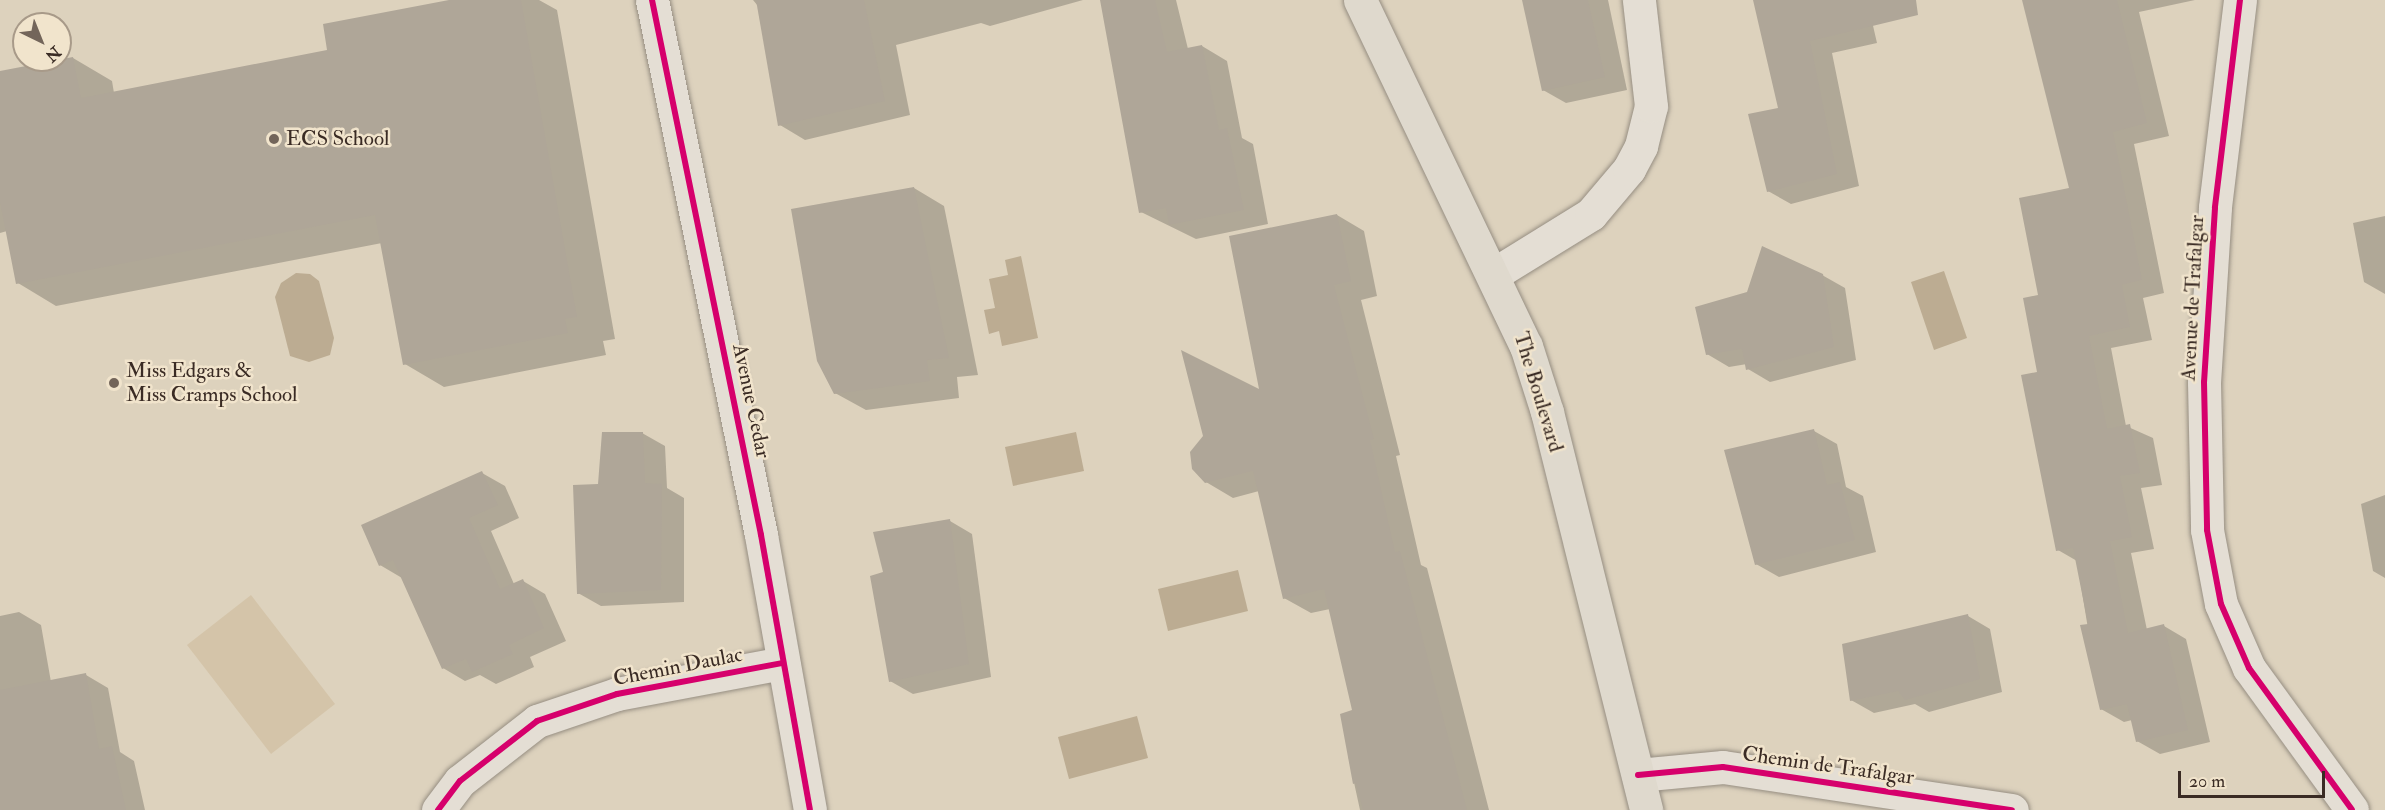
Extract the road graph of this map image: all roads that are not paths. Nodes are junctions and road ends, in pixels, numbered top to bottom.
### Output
1 (652, 0) edge
2 (1360, 0) edge
3 (1639, 0) edge
4 (2240, 0) edge
5 (1494, 274) junction
6 (783, 663) junction
7 (1638, 775) junction
8 (438, 810) edge
9 (810, 810) edge
10 (1646, 810) edge
11 (2012, 810) edge
12 (2352, 810) edge

1 - 6 street, Avenue Cedar
2 - 5 main road, The Boulevard
3 - 5 street
4 - 12 street, Avenue de Trafalgar
5 - 7 main road, The Boulevard
6 - 8 street, Chemin Daulac
6 - 9 street, Avenue Cedar
7 - 10 main road, The Boulevard
7 - 11 street, Chemin de Trafalgar

